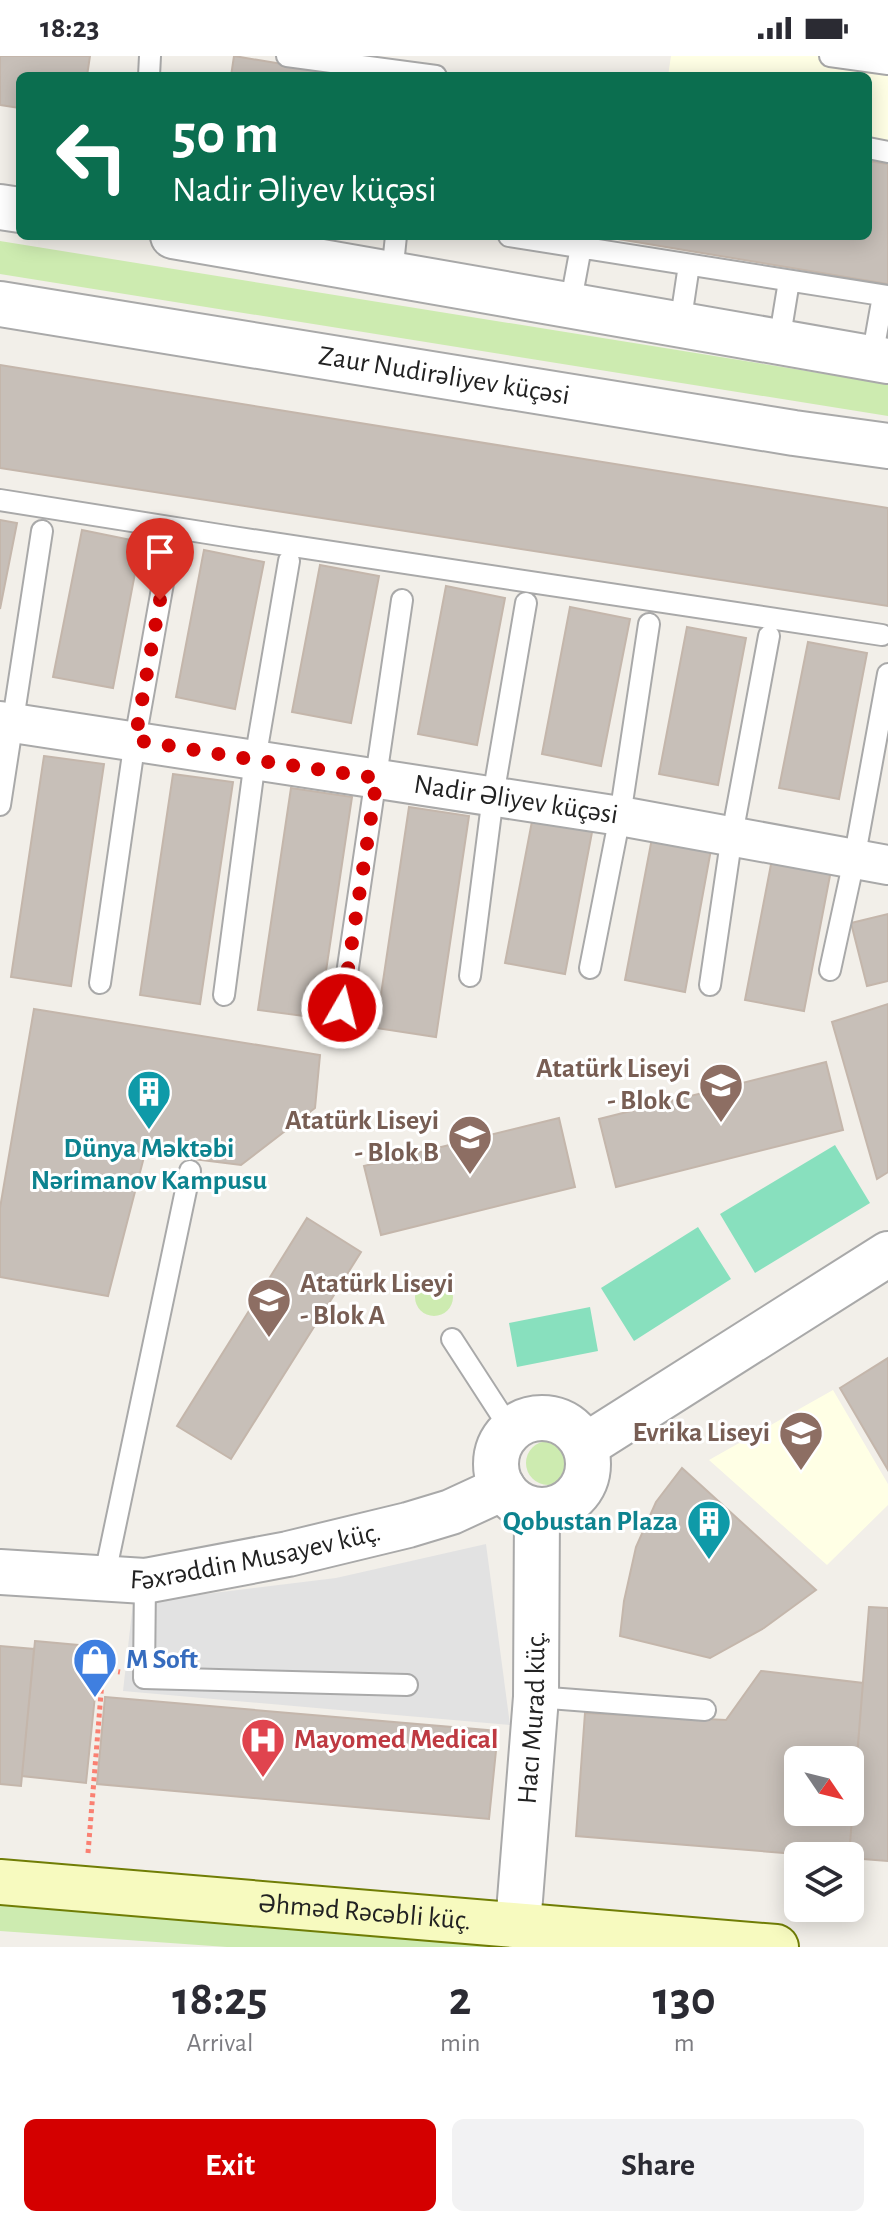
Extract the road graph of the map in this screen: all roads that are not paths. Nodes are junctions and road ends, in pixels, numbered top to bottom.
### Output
1 (287, 56) edge
2 (830, 56) edge
3 (888, 64) edge
4 (406, 72) edge
5 (220, 240) edge
6 (535, 240) edge
7 (581, 247) junction
8 (394, 255) edge
9 (689, 265) junction
10 (789, 281) junction
11 (886, 296) edge
12 (0, 304) edge
13 (570, 306) junction
14 (680, 325) junction
15 (779, 342) junction
16 (880, 360) edge
17 (888, 446) edge
18 (0, 500) edge
19 (42, 531) dead end
20 (170, 544) dead end
21 (289, 561) dead end
22 (402, 600) dead end
23 (526, 603) dead end
24 (649, 624) dead end
25 (882, 635) dead end
26 (769, 636) dead end
27 (888, 674) edge
28 (7, 722) edge
29 (135, 740) junction
30 (255, 760) junction
31 (377, 778) junction
32 (493, 796) junction
33 (0, 805) edge
34 (620, 816) junction
35 (732, 835) junction
36 (871, 862) edge
37 (590, 968) dead end
38 (830, 970) dead end
39 (470, 976) dead end
40 (100, 983) dead end
41 (710, 985) dead end
42 (224, 995) dead end
43 (342, 1008) dead end
44 (190, 1171) dead end
45 (888, 1254) edge
46 (452, 1339) dead end
47 (511, 1430) junction
48 (585, 1446) junction
49 (520, 1499) junction
50 (0, 1572) edge
51 (124, 1580) junction
52 (407, 1685) dead end
53 (536, 1697) junction
54 (705, 1710) dead end
55 (0, 1882) edge
56 (518, 1925) junction
57 (774, 1947) edge

1 - 4 lane
2 - 3 lane
5 - 8 street
6 - 7 lane
7 - 9 lane
7 - 13 lane
8 - 13 street
9 - 10 lane
9 - 14 lane
10 - 11 lane
10 - 15 lane
11 - 16 lane
12 - 17 street, Zaur Nudirəliyev küçəsi
13 - 14 street
14 - 15 street
15 - 16 street
18 - 25 lane
19 - 28 lane
20 - 29 lane
21 - 30 lane
22 - 31 lane
23 - 32 lane
24 - 34 lane
26 - 35 lane
27 - 36 lane
28 - 29 street, Nadir Əliyev küçəsi
28 - 33 lane
29 - 30 street, Nadir Əliyev küçəsi
29 - 40 lane
30 - 31 street, Nadir Əliyev küçəsi
30 - 42 lane
31 - 32 street, Nadir Əliyev küçəsi
31 - 43 lane
32 - 34 street, Nadir Əliyev küçəsi
32 - 39 lane
34 - 35 street, Nadir Əliyev küçəsi
34 - 37 lane
35 - 36 street, Nadir Əliyev küçəsi
35 - 41 lane
36 - 38 lane
44 - 51 lane
45 - 48 street
46 - 47 lane
47 - 48 street
47 - 49 street
48 - 49 street
49 - 51 street, Fəxrəddin Musayev küç.
49 - 53 street, Hacı Murad küç.
50 - 51 street, Fəxrəddin Musayev küç.
51 - 52 lane
53 - 54 lane
53 - 56 street, Hacı Murad küç.
55 - 56 main road, Əhməd Rəcəbli küç.
56 - 57 main road, Əhməd Rəcəbli küç.

